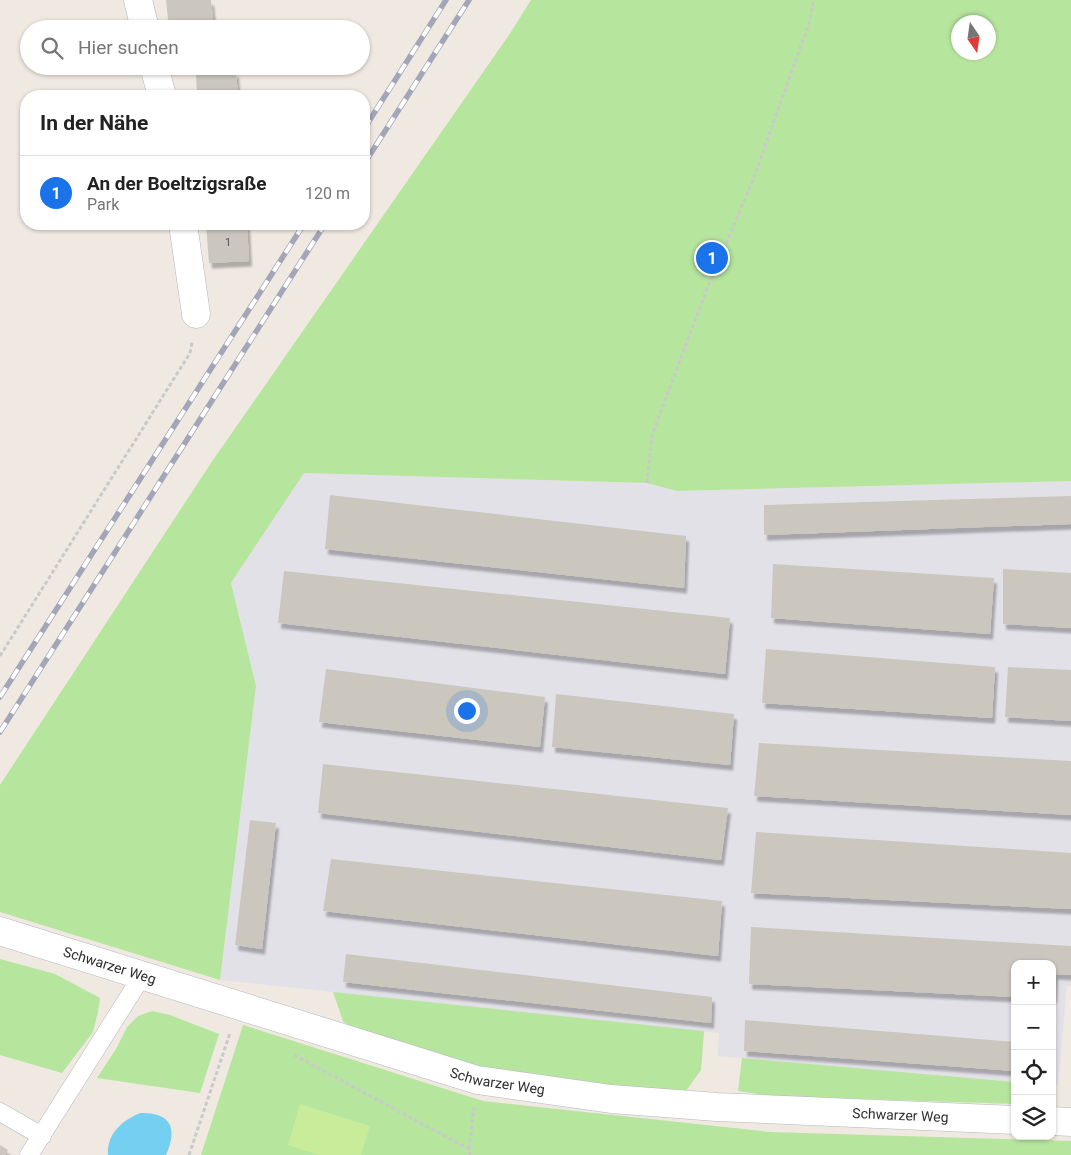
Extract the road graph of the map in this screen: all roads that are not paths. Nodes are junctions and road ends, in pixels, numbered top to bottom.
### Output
1 (138, 0) edge
2 (143, 20) edge
3 (156, 75) edge
4 (160, 90) edge
5 (184, 230) edge
6 (196, 314) road end
7 (0, 930) edge
8 (142, 976) junction
9 (0, 1112) edge
10 (1011, 1120) edge
11 (1056, 1121) edge
12 (1071, 1122) edge
13 (42, 1136) junction
14 (29, 1155) edge

1 - 2 street
3 - 4 street
5 - 6 street
7 - 8 street, Schwarzer Weg
8 - 10 street, Schwarzer Weg
8 - 13 lane
9 - 13 lane
11 - 12 street
13 - 14 lane

